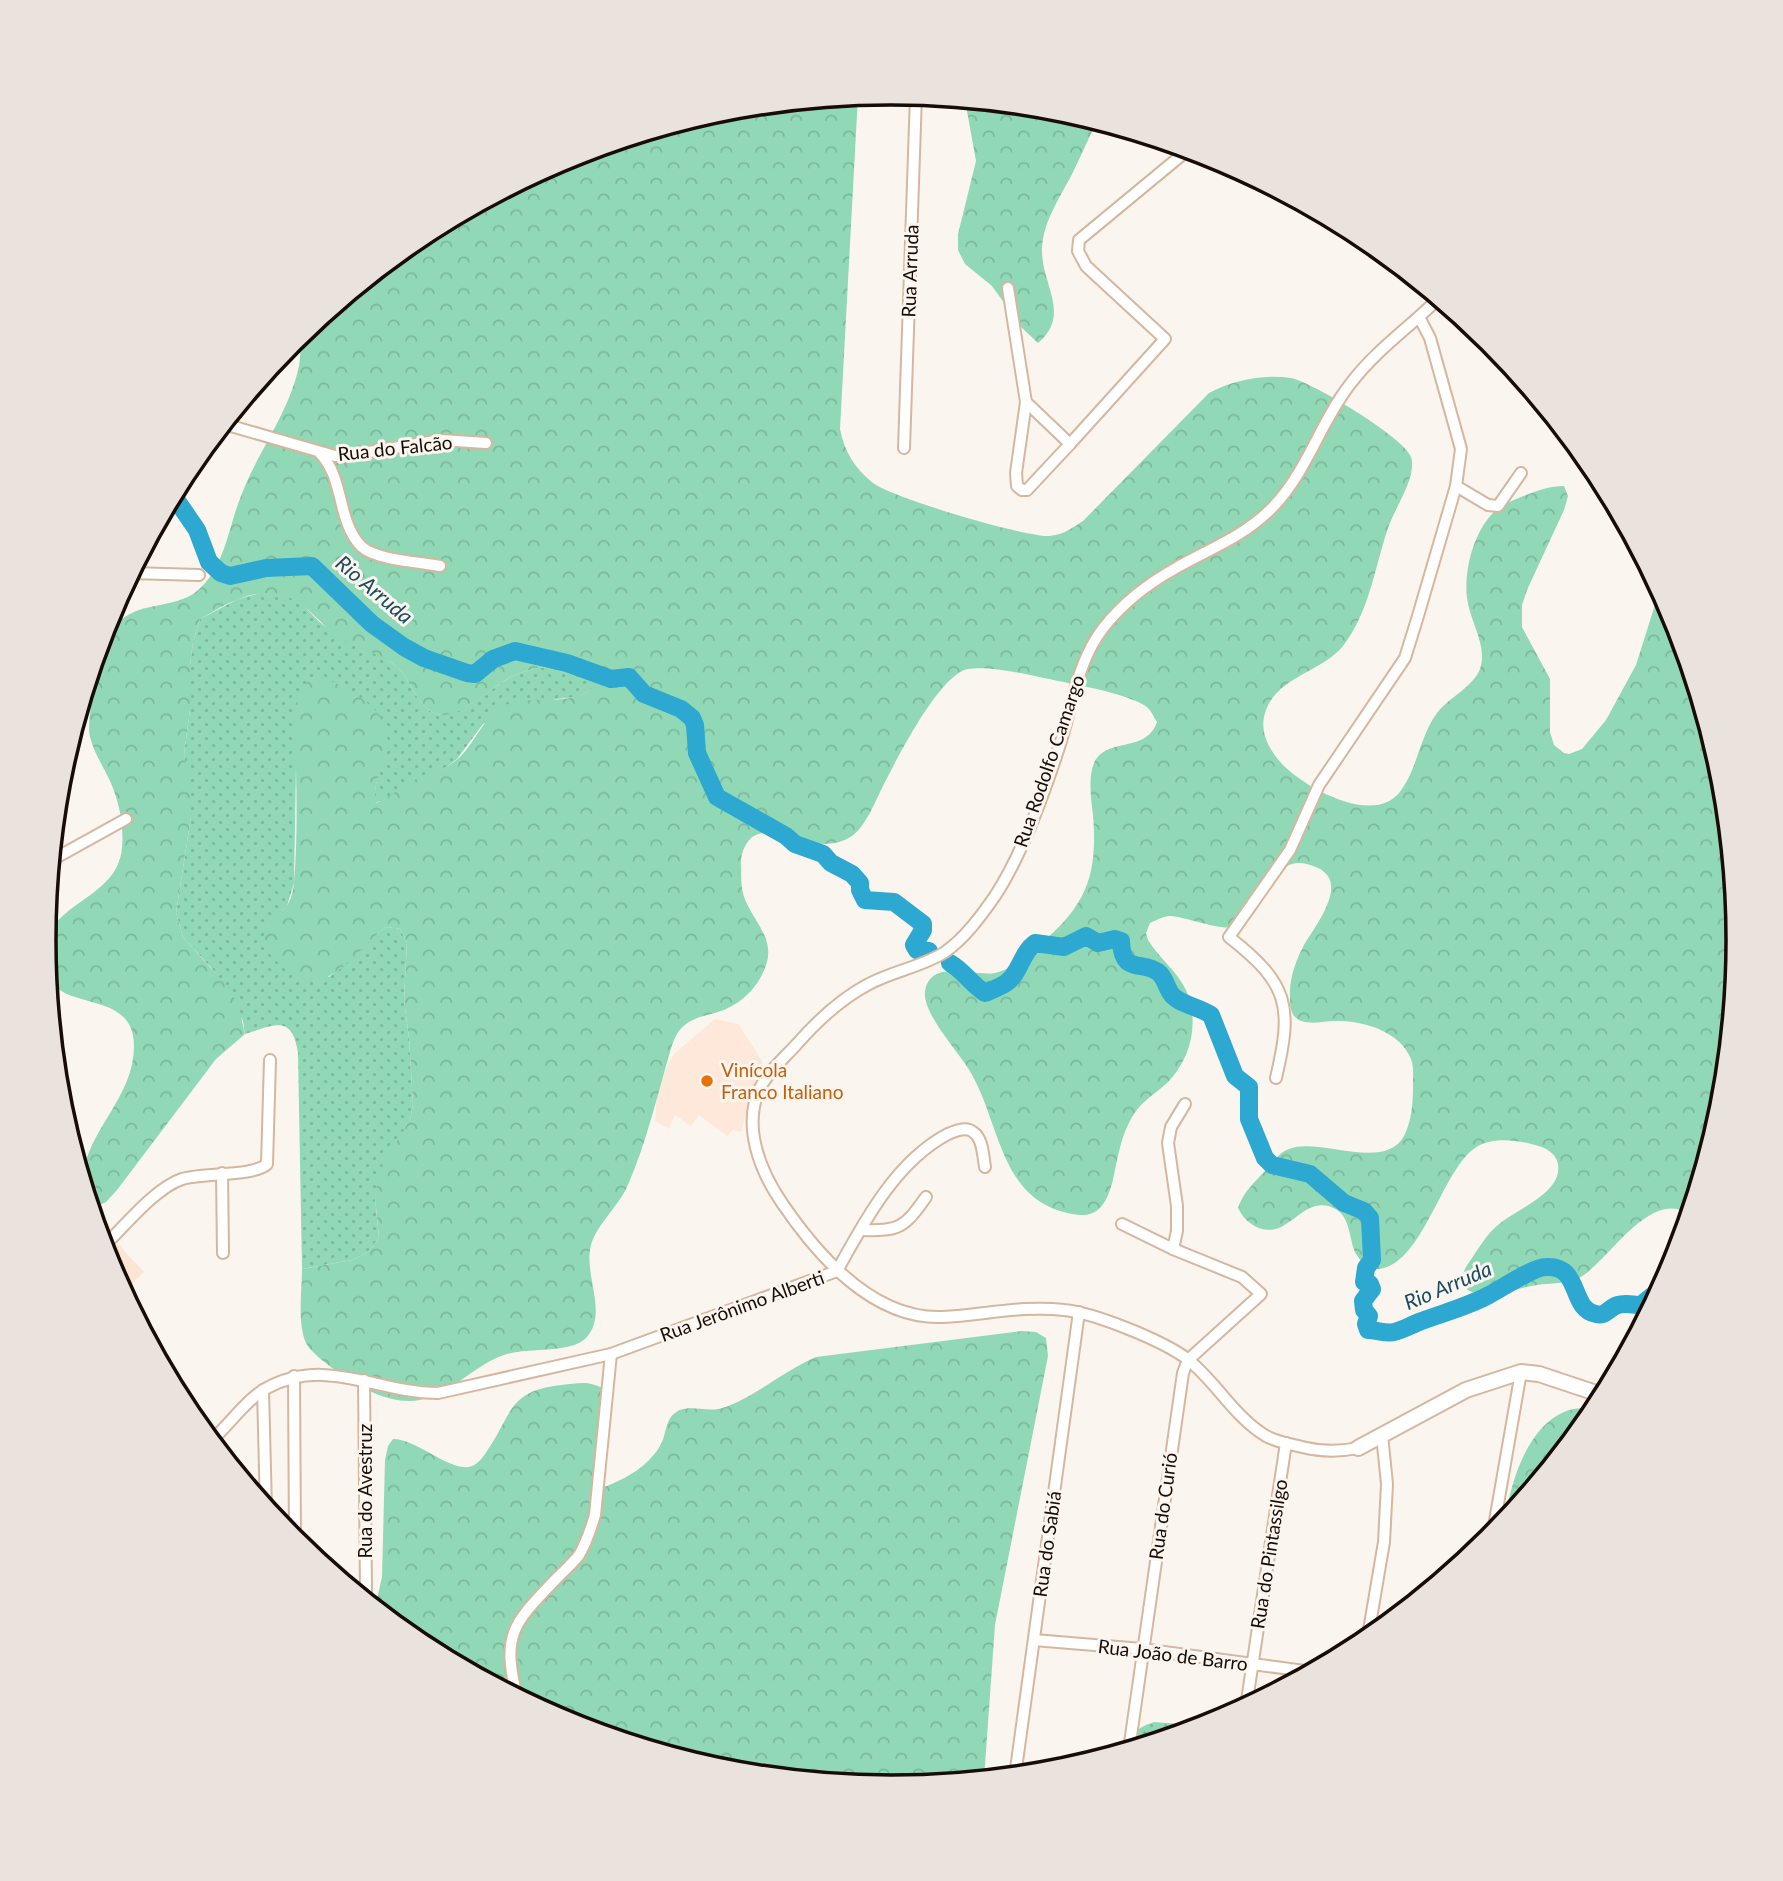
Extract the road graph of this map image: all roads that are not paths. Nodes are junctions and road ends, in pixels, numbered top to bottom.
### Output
1 (916, 106) edge
2 (1180, 157) edge
3 (1009, 288) dead end
4 (1432, 304) edge
5 (1419, 317) junction
6 (1026, 402) junction
7 (233, 428) edge
8 (486, 443) dead end
9 (1070, 443) junction
10 (904, 448) dead end
11 (320, 453) junction
12 (1521, 473) dead end
13 (1456, 486) junction
14 (440, 566) dead end
15 (141, 573) edge
16 (200, 575) dead end
17 (126, 819) dead end
18 (61, 855) edge
19 (270, 1060) dead end
20 (1276, 1078) dead end
21 (1185, 1104) dead end
22 (985, 1167) dead end
23 (222, 1172) junction
24 (926, 1197) dead end
25 (1122, 1224) dead end
26 (860, 1230) junction
27 (112, 1239) edge
28 (1173, 1249) junction
29 (223, 1253) dead end
30 (837, 1271) junction
31 (1079, 1312) junction
32 (611, 1354) junction
33 (1188, 1360) junction
34 (1521, 1372) junction
35 (295, 1376) junction
36 (364, 1380) junction
37 (263, 1390) junction
38 (1594, 1392) edge
39 (218, 1434) edge
40 (1382, 1435) junction
41 (1286, 1443) junction
42 (1358, 1448) joint
43 (266, 1494) edge
44 (1496, 1517) edge
45 (295, 1525) edge
46 (366, 1589) edge
47 (1370, 1625) edge
48 (1034, 1640) junction
49 (1142, 1649) junction
50 (1252, 1664) junction
51 (1298, 1670) edge
52 (514, 1686) edge
53 (1248, 1696) edge
54 (1130, 1741) edge
55 (1016, 1766) edge

1 - 10 street, Rua Arruda
2 - 9 street
3 - 6 street
4 - 5 street, Rua Rodolfo Camargo
5 - 13 street
5 - 30 street, Rua Rodolfo Camargo
6 - 9 street
6 - 9 street
7 - 11 street, Rua do Falcão
8 - 11 street, Rua do Falcão
11 - 14 street
12 - 13 street
13 - 20 street
15 - 16 street
17 - 18 street
19 - 23 street
21 - 28 street
22 - 26 street
23 - 27 street
23 - 29 street
24 - 26 street
25 - 28 street
26 - 30 street
28 - 33 street
30 - 31 street, Rua Jerônimo Alberti
30 - 32 street, Rua Jerônimo Alberti
31 - 33 street, Rua Jerônimo Alberti
31 - 48 street, Rua do Sabiá
32 - 36 street, Rua Jerônimo Alberti
32 - 52 street
33 - 41 street, Rua Jerônimo Alberti
33 - 49 street, Rua do Curió
34 - 38 street
34 - 40 street, Rua Jerônimo Alberti
34 - 44 street
35 - 36 street, Rua Jerônimo Alberti
35 - 37 street, Rua Jerônimo Alberti
35 - 45 street
36 - 46 street, Rua do Avestruz
37 - 39 street, Rua Jerônimo Alberti
37 - 43 street
40 - 42 street, Rua Jerônimo Alberti
40 - 47 street
41 - 42 street, Rua Jerônimo Alberti
41 - 50 street, Rua do Pintassilgo
48 - 49 street, Rua João de Barro
48 - 55 street, Rua do Sabiá
49 - 50 street, Rua João de Barro
49 - 54 street, Rua do Curió
50 - 51 street, Rua João de Barro
50 - 53 street, Rua do Pintassilgo

